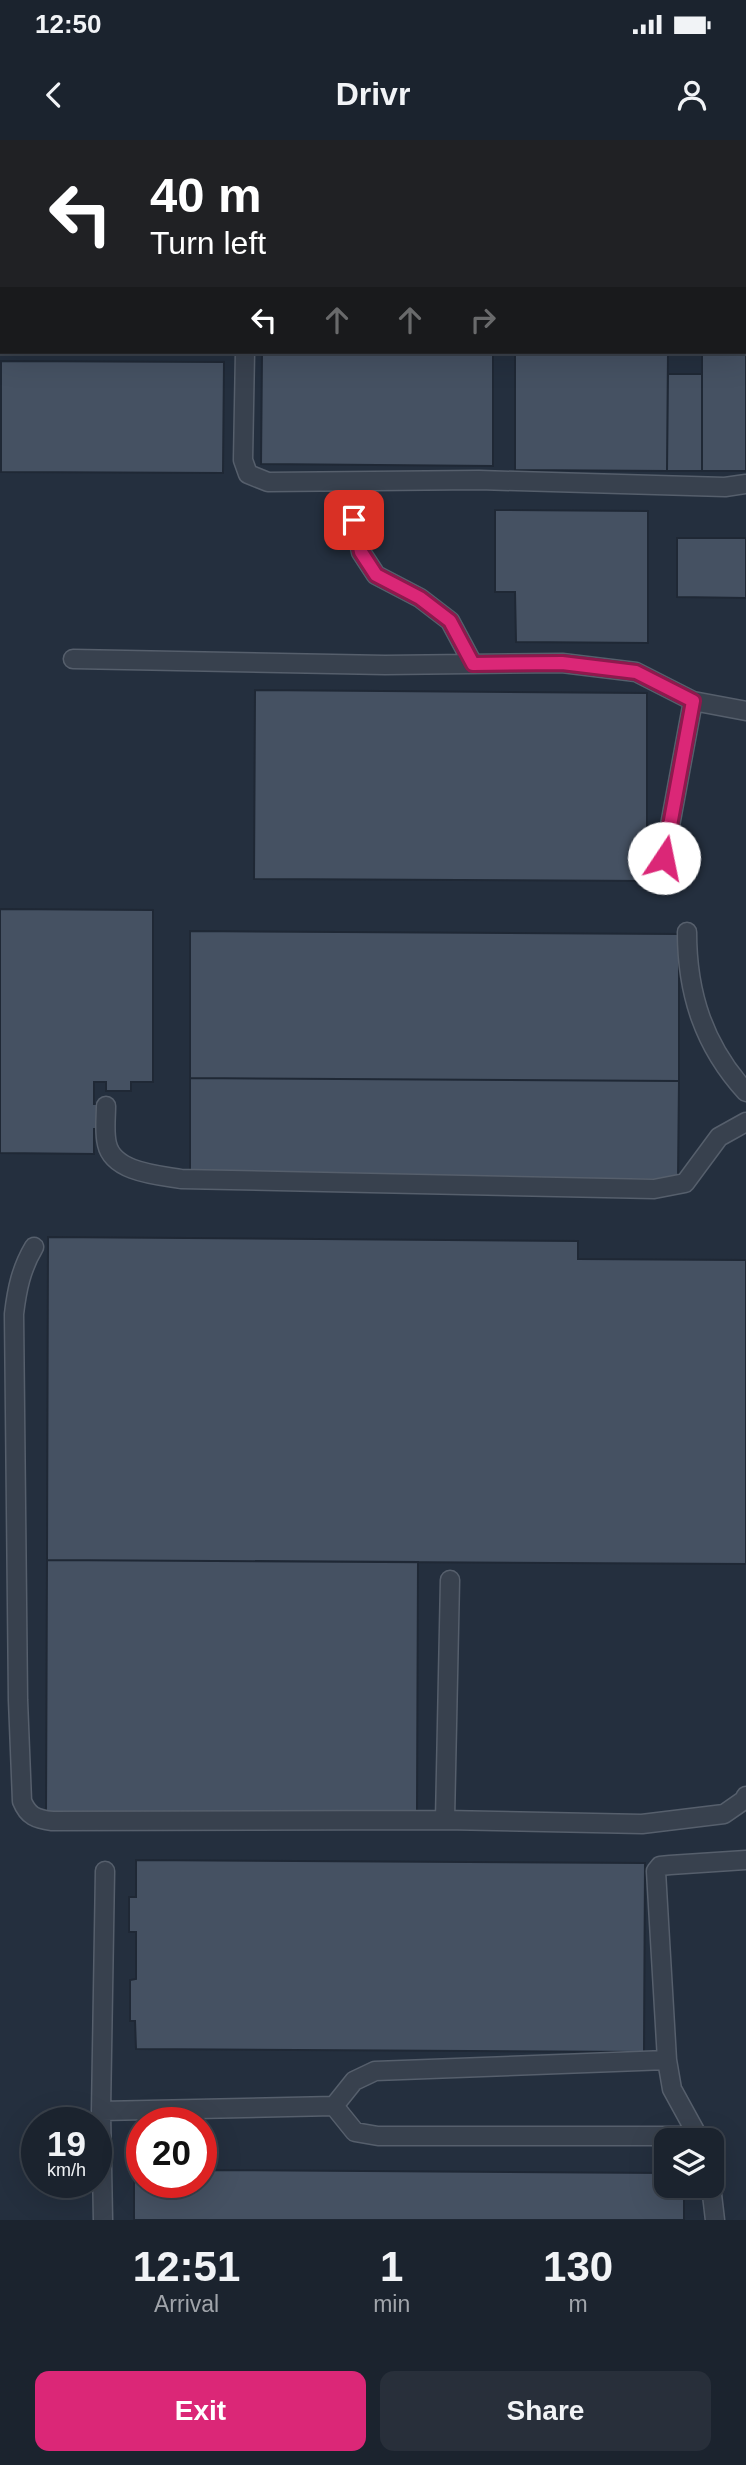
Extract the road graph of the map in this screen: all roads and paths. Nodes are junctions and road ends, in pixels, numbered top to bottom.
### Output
1 (245, 354) edge
2 (746, 484) edge
3 (354, 520) dead end
4 (73, 659) dead end
5 (473, 664) junction
6 (693, 701) junction
7 (746, 711) edge
8 (664, 858) dead end
9 (687, 932) dead end
10 (746, 1092) edge
11 (107, 1106) dead end
12 (746, 1122) edge
13 (34, 1247) dead end
14 (450, 1580) dead end
15 (746, 1796) edge
16 (445, 1820) junction
17 (746, 1860) edge
18 (104, 1871) dead end
19 (667, 2060) junction
20 (334, 2106) junction
21 (101, 2107) edge
22 (112, 2111) edge
23 (693, 2128) edge
24 (654, 2138) edge
25 (103, 2198) edge
26 (712, 2198) edge
27 (103, 2220) edge
28 (715, 2220) edge

1 - 2 lane
3 - 5 lane
4 - 5 lane
5 - 6 lane
6 - 7 lane
6 - 8 lane
9 - 10 lane
11 - 12 lane
13 - 16 lane
14 - 16 lane
15 - 16 lane
17 - 19 lane
18 - 21 lane
19 - 20 lane
19 - 23 lane
20 - 22 lane
20 - 24 lane
25 - 27 lane
26 - 28 lane

